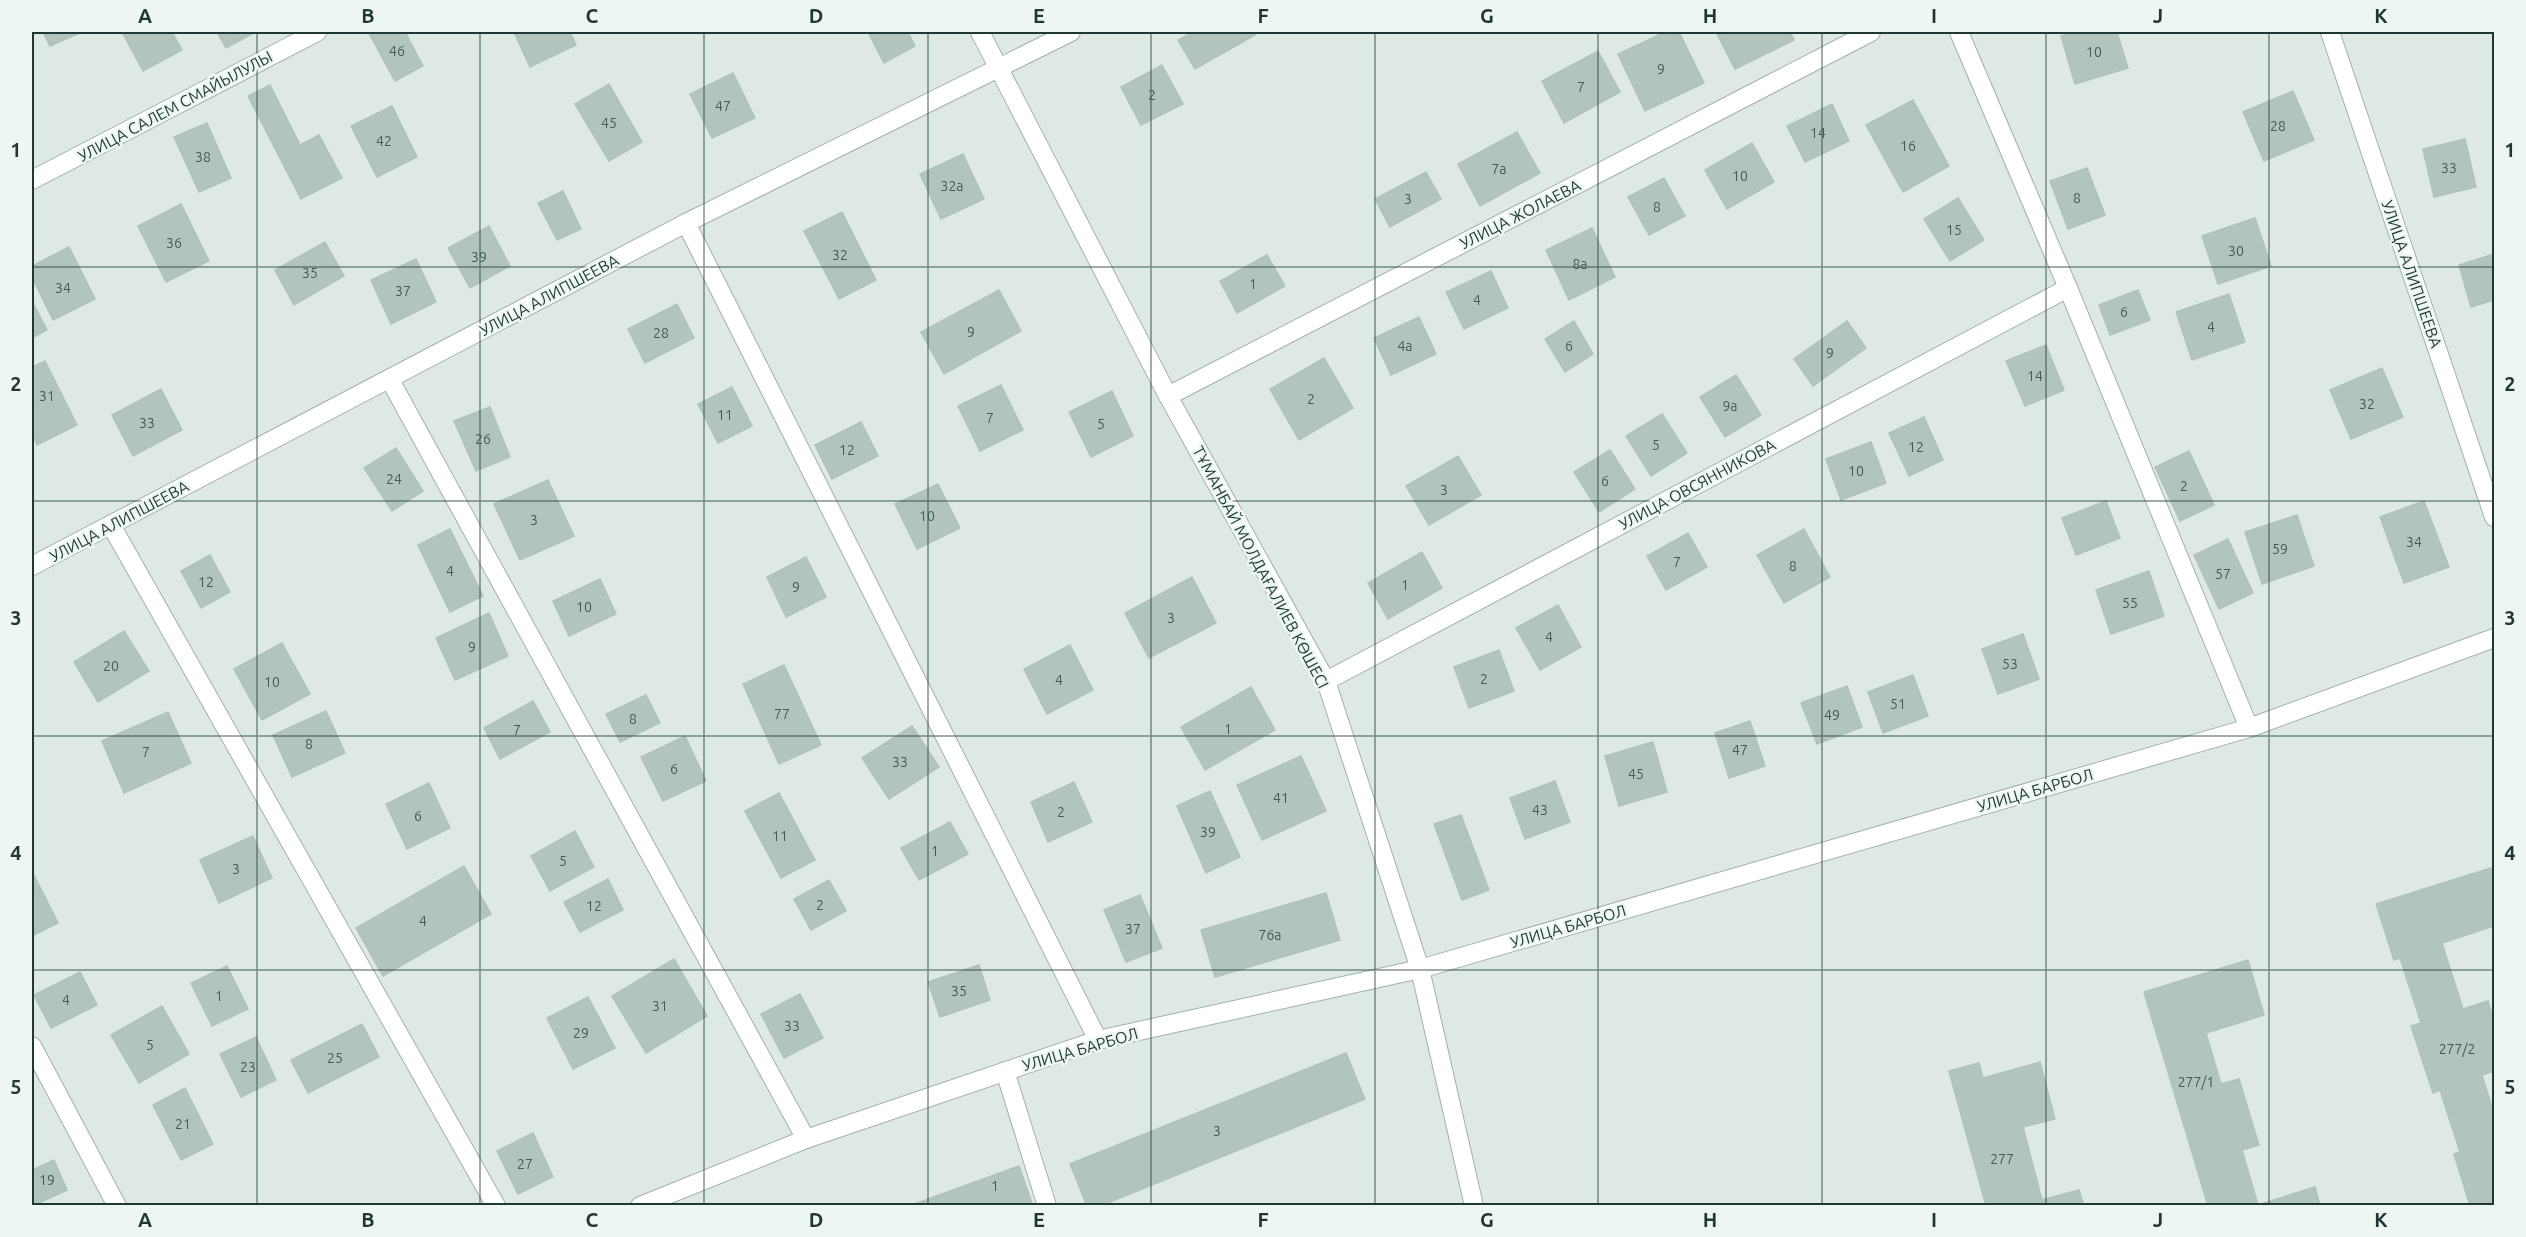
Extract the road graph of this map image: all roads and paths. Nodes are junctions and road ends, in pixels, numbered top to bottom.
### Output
1 (317, 32) edge
2 (980, 32) edge
3 (1071, 32) edge
4 (1871, 32) edge
5 (1959, 32) edge
6 (2330, 32) edge
7 (999, 67) junction
8 (32, 180) edge
9 (686, 223) junction
10 (2068, 288) junction
11 (390, 380) junction
12 (1168, 396) junction
13 (2494, 517) edge
14 (111, 525) junction
15 (32, 566) edge
16 (2494, 638) edge
17 (1326, 681) junction
18 (2249, 728) junction
19 (1420, 969) junction
20 (1098, 1040) junction
21 (32, 1046) edge
22 (1005, 1071) junction
23 (806, 1138) junction
24 (117, 1206) edge
25 (496, 1206) edge
26 (640, 1206) edge
27 (1047, 1206) edge
28 (1474, 1206) edge

1 - 8 street, УЛИЦА САЛЕМ СМАЙЫЛУЛЫ
2 - 7 street, ТҰМАНБАЙ МОЛДАҒАЛИЕВ КӨШЕСІ
3 - 7 street, УЛИЦА АЛИПШЕЕВА
4 - 12 street, УЛИЦА ЖОЛАЕВА
5 - 10 street
6 - 13 street, УЛИЦА АЛИПШЕЕВА
7 - 9 street, УЛИЦА АЛИПШЕЕВА
7 - 12 street, ТҰМАНБАЙ МОЛДАҒАЛИЕВ КӨШЕСІ
9 - 11 street, УЛИЦА АЛИПШЕЕВА
9 - 20 street
10 - 17 street, УЛИЦА ОВСЯННИКОВА
10 - 18 street
11 - 14 street, УЛИЦА АЛИПШЕЕВА
11 - 23 street
12 - 17 street, ТҰМАНБАЙ МОЛДАҒАЛИЕВ КӨШЕСІ
14 - 15 street, УЛИЦА АЛИПШЕЕВА
14 - 25 street
16 - 18 street, УЛИЦА БАРБОЛ
17 - 19 street, ТҰМАНБАЙ МОЛДАҒАЛИЕВ КӨШЕСІ
18 - 19 street, УЛИЦА БАРБОЛ
19 - 20 street, УЛИЦА БАРБОЛ
19 - 28 street, ТҰМАНБАЙ МОЛДАҒАЛИЕВ КӨШЕСІ
20 - 22 street, УЛИЦА БАРБОЛ
21 - 24 street
22 - 23 street, УЛИЦА БАРБОЛ
22 - 27 street
23 - 26 street, УЛИЦА БАРБОЛ

